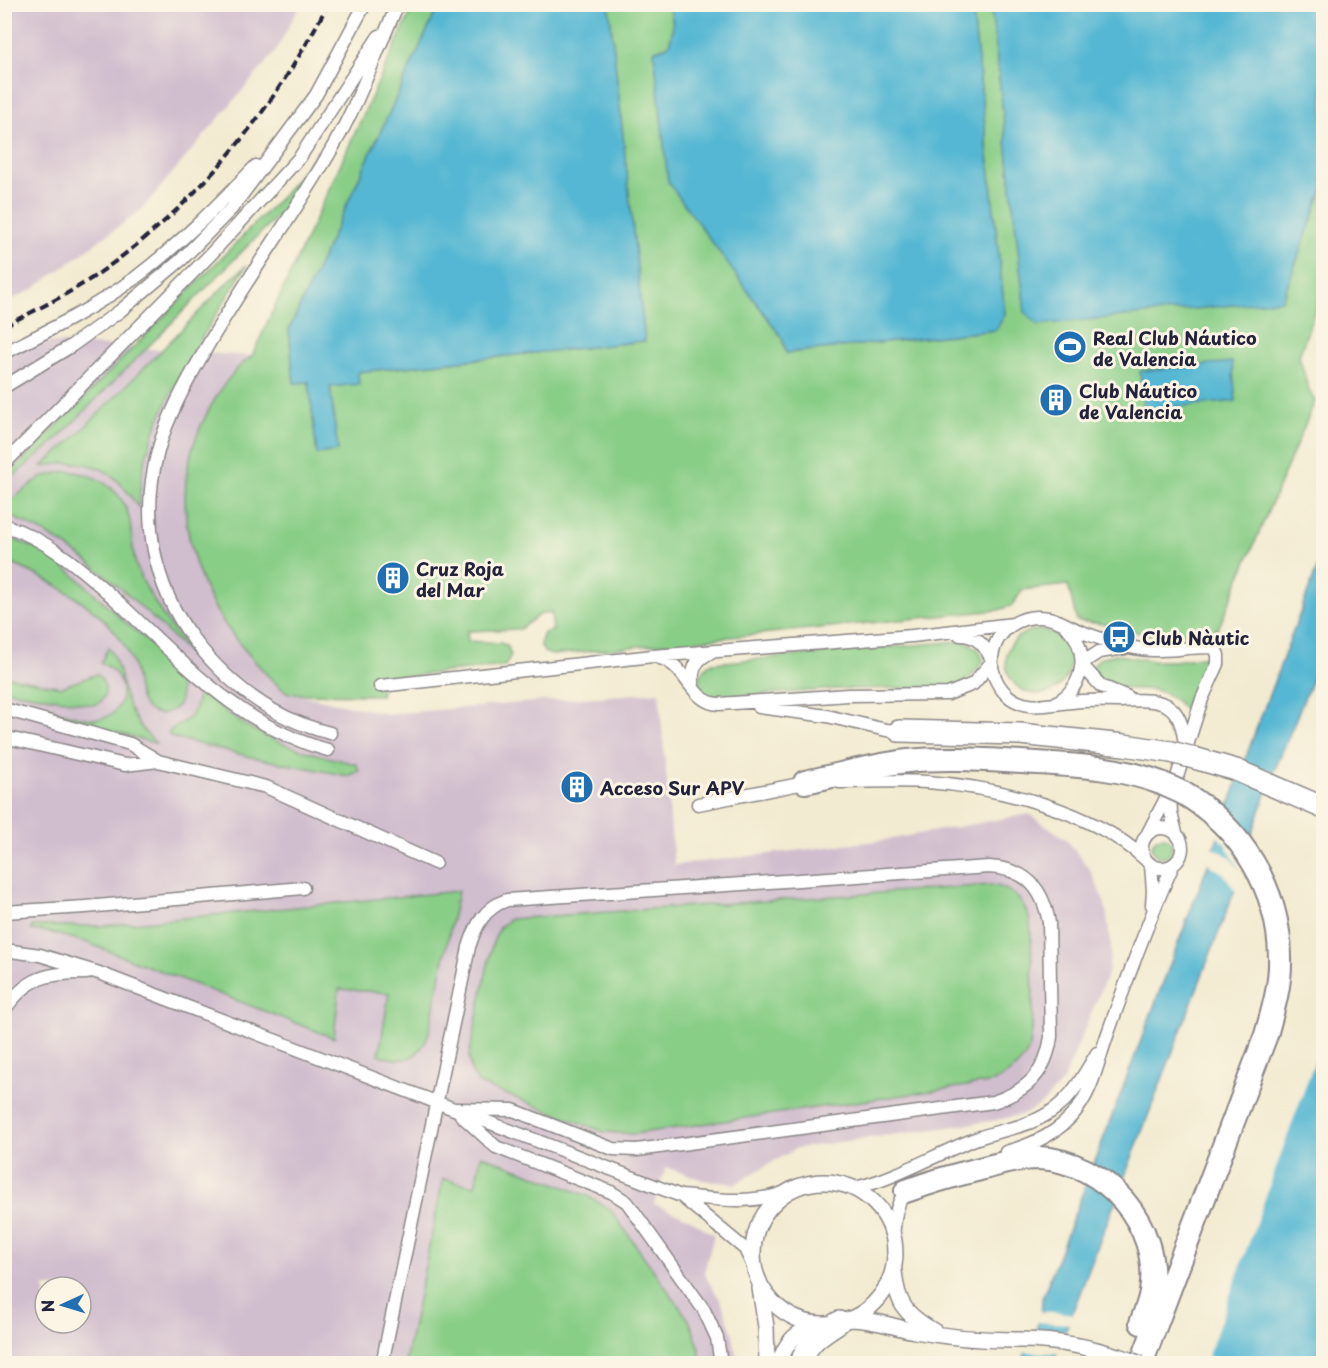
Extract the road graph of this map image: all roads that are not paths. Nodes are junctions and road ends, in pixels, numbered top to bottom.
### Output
1 (365, 4) edge
2 (396, 10) edge
3 (285, 137) junction
4 (4, 353) edge
5 (4, 387) edge
6 (4, 464) edge
7 (4, 525) edge
8 (1062, 623) junction
9 (1013, 624) junction
10 (912, 636) junction
11 (1134, 648) junction
12 (714, 652) junction
13 (653, 656) junction
14 (992, 661) junction
15 (1082, 664) junction
16 (380, 686) dead end
17 (693, 687) junction
18 (1132, 699) junction
19 (730, 704) junction
20 (1053, 704) junction
21 (4, 709) edge
22 (899, 731) joint
23 (330, 734) dead end
24 (4, 736) edge
25 (328, 750) dead end
26 (1184, 753) junction
27 (158, 761) junction
28 (805, 782) junction
29 (1171, 789) junction
30 (698, 804) dead end
31 (1323, 808) edge
32 (1148, 833) junction
33 (1176, 833) junction
34 (1148, 862) junction
35 (435, 863) dead end
36 (1173, 865) junction
37 (303, 888) dead end
38 (4, 912) edge
39 (1151, 918) junction
40 (4, 950) edge
41 (99, 973) junction
42 (4, 1011) edge
43 (1106, 1039) junction
44 (436, 1102) junction
45 (455, 1109) junction
46 (855, 1188) junction
47 (906, 1191) junction
48 (786, 1192) junction
49 (681, 1196) junction
50 (893, 1237) junction
51 (894, 1266) junction
52 (756, 1274) junction
53 (838, 1322) junction
54 (940, 1335) junction
55 (382, 1364) edge
56 (720, 1364) edge
57 (767, 1364) edge
58 (779, 1364) edge
59 (801, 1364) edge
60 (1126, 1364) edge
61 (1141, 1364) edge

1 - 3 street
2 - 6 street
2 - 23 street
3 - 4 street
3 - 5 street
7 - 25 street
8 - 9 street
8 - 11 street
8 - 15 street
9 - 10 street
9 - 14 street
10 - 12 street
10 - 14 street
11 - 15 street
11 - 26 street
12 - 13 street
12 - 17 street
13 - 16 street
13 - 17 street
14 - 19 street
14 - 20 street
15 - 18 street
15 - 20 street
17 - 19 street
18 - 20 street
18 - 26 street
19 - 22 street
21 - 27 street
22 - 26 highway
24 - 27 street
26 - 29 street
26 - 31 highway
27 - 35 street
28 - 29 highway
28 - 30 street
28 - 34 street
29 - 32 street
29 - 33 street
29 - 61 highway
32 - 33 street
32 - 34 street
33 - 36 street
34 - 36 street
34 - 39 street
36 - 39 street
37 - 38 street
39 - 43 street
40 - 41 street
41 - 42 street
41 - 44 street
43 - 46 street
43 - 47 street
44 - 45 street
44 - 45 street
44 - 55 street
45 - 49 street
45 - 56 street
46 - 48 street
46 - 50 street
47 - 50 street
47 - 60 highway
48 - 49 street
48 - 52 street
49 - 52 street
50 - 51 street
51 - 53 street
51 - 54 street
52 - 53 street
52 - 57 street
53 - 54 street
53 - 58 street
53 - 59 highway
54 - 61 street, bridge

